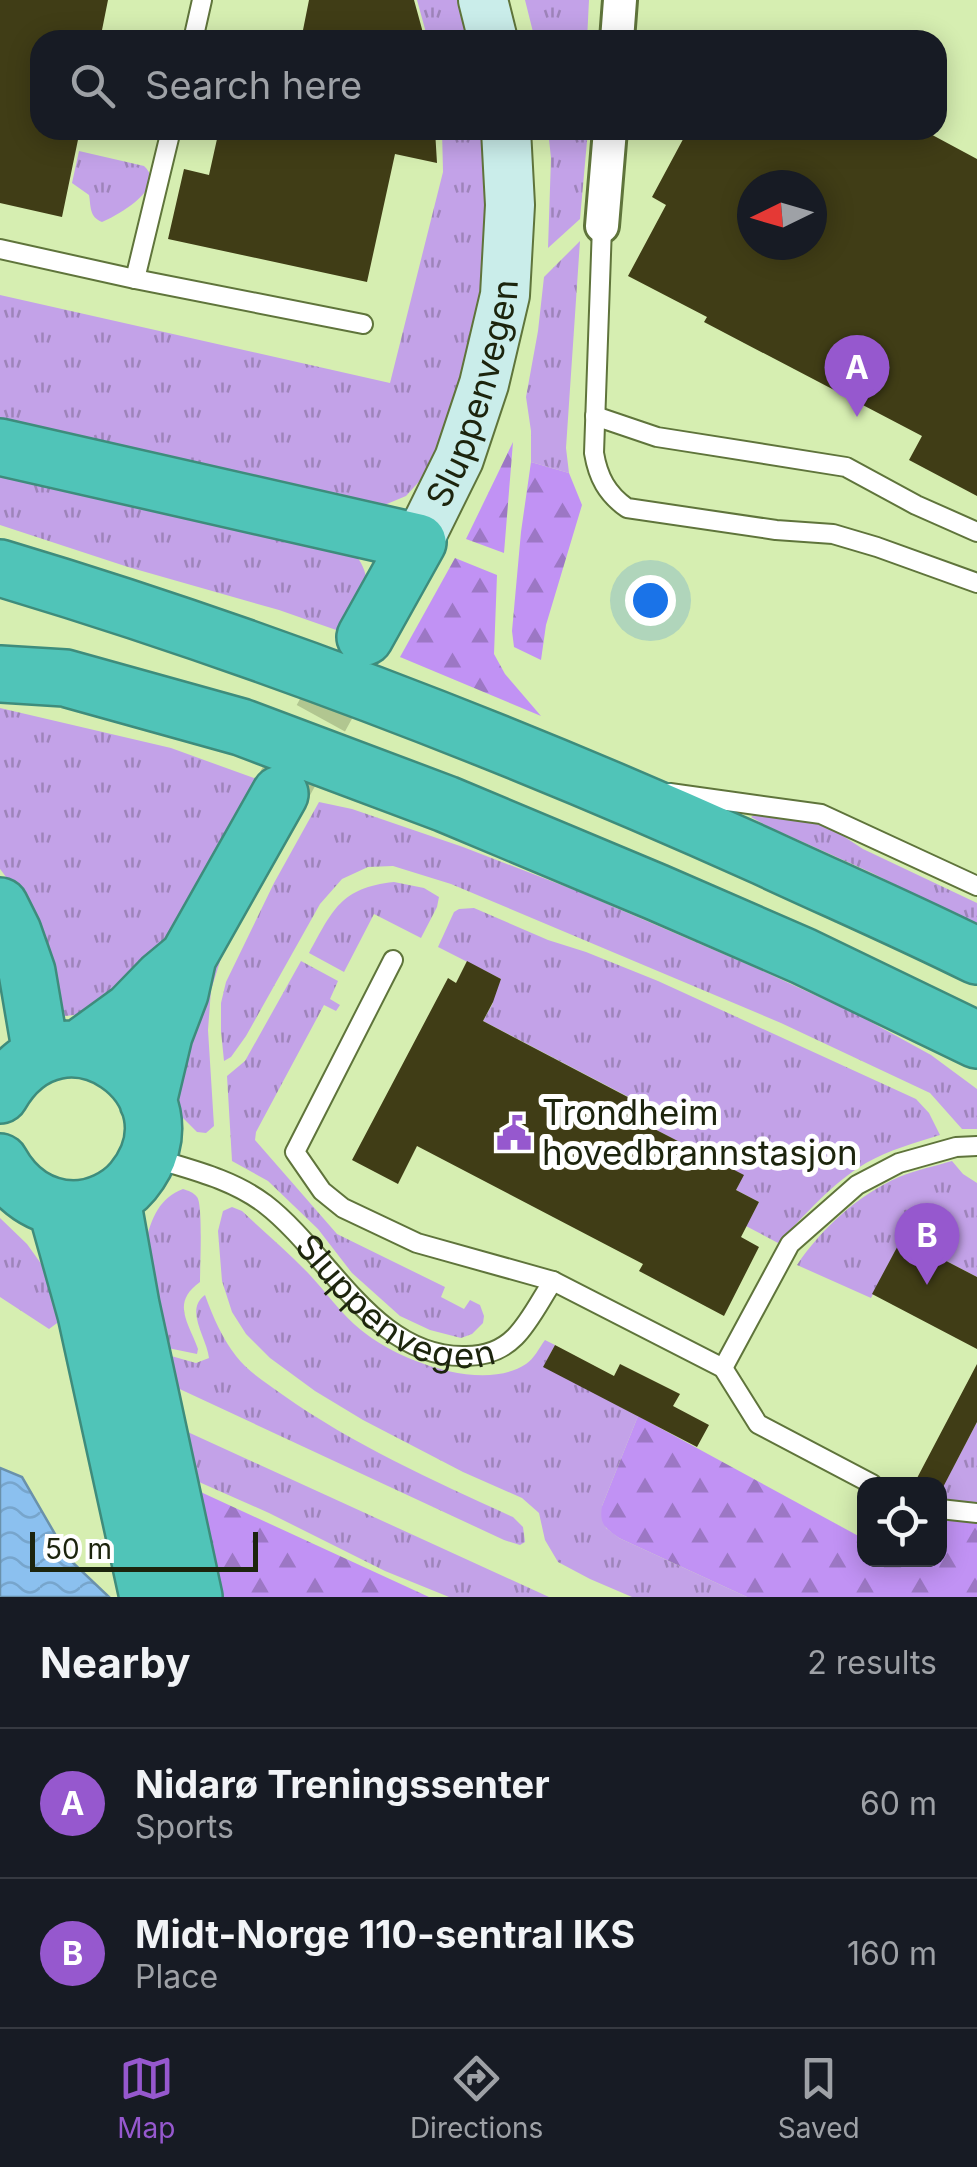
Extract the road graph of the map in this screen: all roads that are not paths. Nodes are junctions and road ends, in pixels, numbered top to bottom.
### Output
1 (202, 0) edge
2 (483, 0) edge
3 (620, 0) edge
4 (194, 30) edge
5 (490, 30) edge
6 (618, 30) edge
7 (169, 140) edge
8 (507, 140) edge
9 (609, 140) edge
10 (602, 226) joint
11 (0, 249) edge
12 (135, 278) junction
13 (363, 324) dead end
14 (594, 416) junction
15 (0, 447) edge
16 (977, 532) edge
17 (418, 542) junction
18 (0, 568) edge
19 (977, 583) edge
20 (365, 637) tunnel mouth
21 (0, 674) edge
22 (594, 782) junction
23 (280, 794) tunnel mouth
24 (977, 886) edge
25 (0, 906) edge
26 (188, 956) junction
27 (977, 956) edge
28 (394, 960) dead end
29 (958, 1030) edge
30 (977, 1061) edge
31 (26, 1072) edge
32 (148, 1102) junction
33 (977, 1146) edge
34 (148, 1156) junction
35 (1, 1165) edge
36 (112, 1199) junction
37 (56, 1207) junction
38 (554, 1280) junction
39 (108, 1310) junction
40 (723, 1368) junction
41 (859, 1477) edge
42 (947, 1511) edge
43 (977, 1513) edge
44 (148, 1597) edge
45 (194, 1597) edge

1 - 4 lane
2 - 5 street
3 - 6 street
7 - 12 lane
8 - 17 street, Sluppenvegen
9 - 10 street
10 - 14 lane
11 - 12 lane
12 - 13 lane
14 - 16 lane
14 - 19 lane
15 - 17 highway
17 - 20 highway, Sluppenvegen
18 - 22 highway
21 - 29 highway
22 - 24 lane
22 - 27 highway
23 - 26 highway
25 - 31 highway
26 - 31 highway
26 - 32 highway
28 - 38 lane
29 - 30 lane
31 - 32 highway
32 - 34 highway
33 - 40 lane
34 - 36 highway
34 - 38 lane, Sluppenvegen
35 - 37 highway
36 - 37 highway
36 - 39 highway
37 - 39 highway
38 - 40 lane
39 - 44 highway
39 - 45 highway
40 - 41 lane
42 - 43 lane

